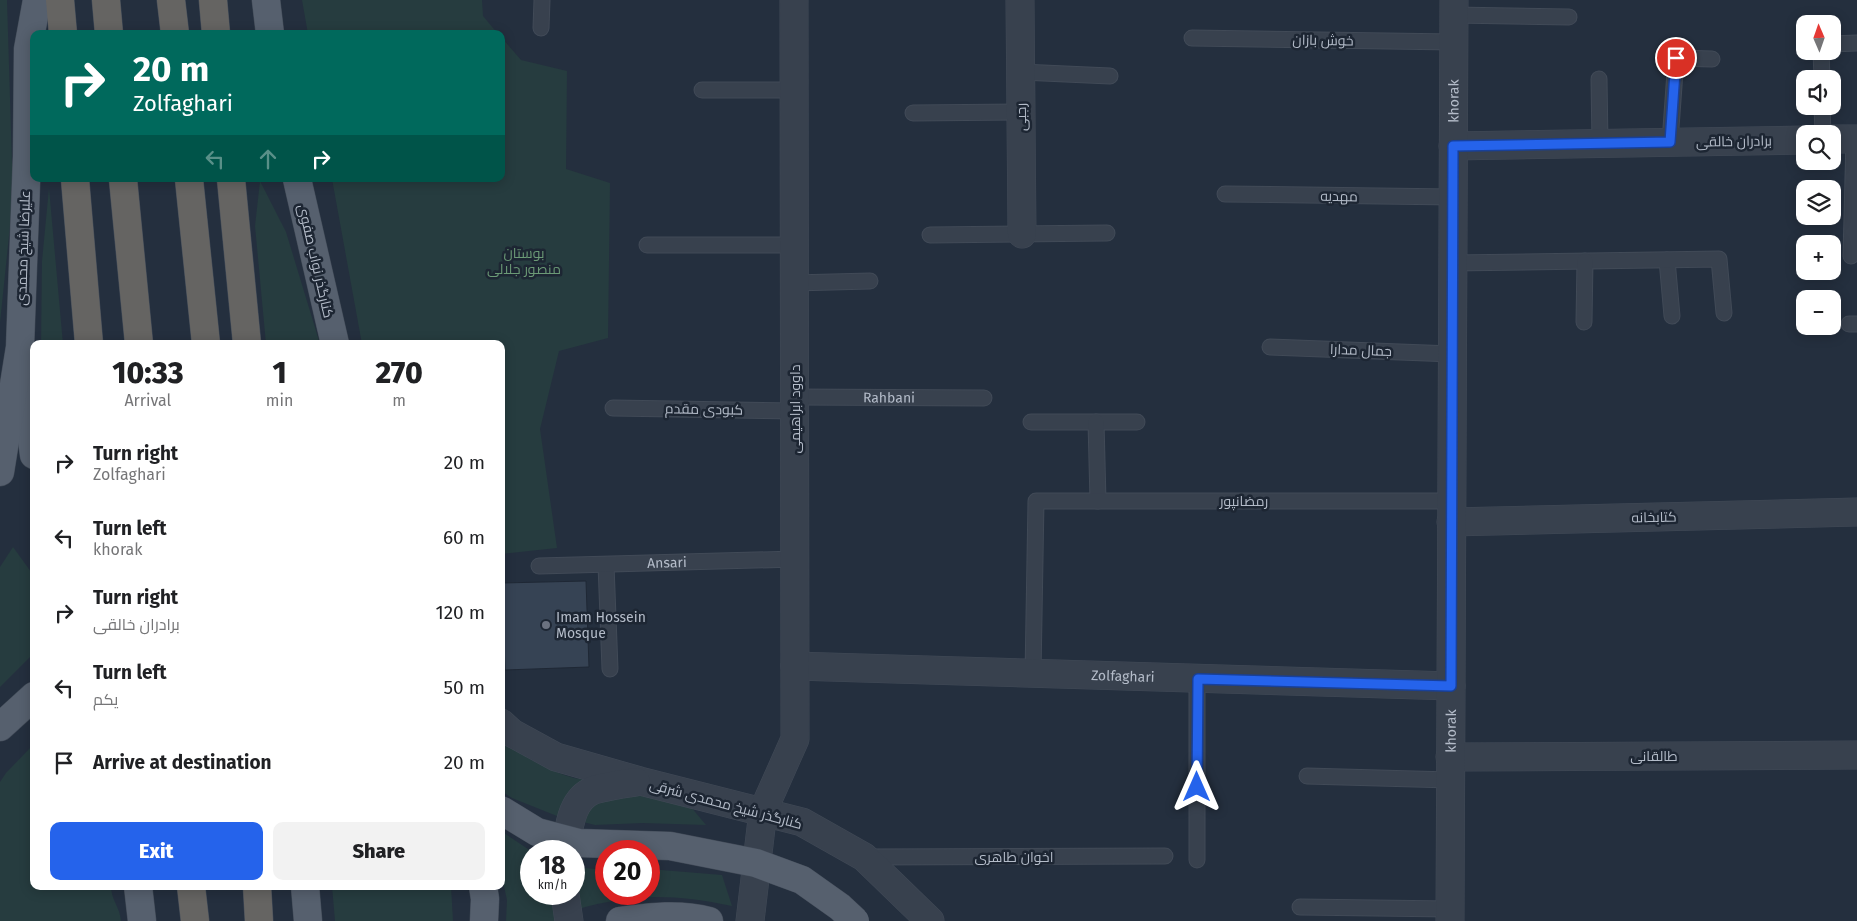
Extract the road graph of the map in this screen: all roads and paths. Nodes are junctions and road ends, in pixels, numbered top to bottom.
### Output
1 (36, 0) edge
2 (60, 0) edge
3 (106, 0) edge
4 (171, 0) edge
5 (266, 0) edge
6 (542, 0) edge
7 (794, 0) edge
8 (1020, 0) edge
9 (1454, 8) edge
10 (1569, 17) dead end
11 (540, 28) dead end
12 (31, 30) edge
13 (63, 30) edge
14 (109, 30) edge
15 (174, 30) edge
16 (270, 30) edge
17 (30, 37) edge
18 (1192, 38) dead end
19 (1454, 42) junction
20 (1857, 43) edge
21 (1841, 44) edge
22 (1712, 59) dead end
23 (1021, 72) junction
24 (1110, 76) dead end
25 (1599, 79) dead end
26 (702, 90) dead end
27 (794, 90) junction
28 (1021, 112) junction
29 (914, 113) dead end
30 (1848, 139) edge
31 (1796, 140) edge
32 (1670, 142) junction
33 (1600, 143) junction
34 (1453, 146) junction
35 (75, 182) edge
36 (123, 182) edge
37 (189, 182) edge
38 (231, 182) edge
39 (298, 182) edge
40 (1225, 194) dead end
41 (1453, 197) junction
42 (1107, 233) dead end
43 (1022, 234) junction
44 (930, 235) dead end
45 (648, 245) dead end
46 (795, 245) junction
47 (1851, 256) dead end
48 (1667, 260) junction
49 (1585, 261) junction
50 (1453, 263) junction
51 (870, 281) dead end
52 (794, 283) junction
53 (1724, 313) dead end
54 (1672, 316) dead end
55 (1584, 322) dead end
56 (89, 340) edge
57 (139, 340) edge
58 (206, 340) edge
59 (247, 340) edge
60 (335, 340) edge
61 (20, 347) junction
62 (1270, 347) dead end
63 (1452, 354) junction
64 (984, 398) dead end
65 (795, 404) junction
66 (613, 408) dead end
67 (1031, 422) dead end
68 (1096, 422) junction
69 (1137, 422) dead end
70 (30, 424) edge
71 (0, 472) edge
72 (1098, 501) junction
73 (1451, 512) junction
74 (1857, 512) edge
75 (795, 559) junction
76 (606, 564) junction
77 (539, 566) dead end
78 (795, 666) junction
79 (610, 669) dead end
80 (1033, 674) junction
81 (1198, 679) junction
82 (1451, 686) junction
83 (30, 700) edge
84 (0, 727) edge
85 (505, 727) edge
86 (1857, 755) edge
87 (1450, 769) junction
88 (1307, 776) dead end
89 (640, 781) junction
90 (763, 811) junction
91 (505, 812) edge
92 (567, 840) edge
93 (1165, 856) dead end
94 (864, 857) junction
95 (1197, 860) dead end
96 (138, 890) edge
97 (191, 890) edge
98 (256, 890) edge
99 (304, 890) edge
100 (484, 890) edge
101 (567, 905) edge
102 (1300, 907) dead end
103 (1450, 915) edge
104 (142, 921) edge
105 (195, 921) edge
106 (259, 921) edge
107 (308, 921) edge
108 (484, 921) edge
109 (569, 921) edge
110 (620, 921) edge
111 (709, 921) edge
112 (750, 921) edge
113 (855, 921) edge
114 (930, 921) edge

1 - 12 main road, علیرضا شیخ محمدی
2 - 13 highway
3 - 14 highway
4 - 15 highway
5 - 16 main road
6 - 11 lane
7 - 27 street, داوود ابراهیمی
8 - 23 street, رجبی
9 - 10 lane
9 - 19 street, khorak
17 - 61 main road, علیرضا شیخ محمدی
18 - 19 lane, خوش بازان
19 - 34 street, khorak
20 - 21 lane
22 - 32 lane
23 - 24 lane
23 - 28 street, رجبی
25 - 33 lane
26 - 27 lane
27 - 46 street, داوود ابراهیمی
28 - 29 lane
28 - 43 street, رجبی
30 - 47 lane
31 - 32 street, برادران خالقی
32 - 33 street, برادران خالقی
33 - 34 street, برادران خالقی
34 - 41 street, khorak
35 - 56 highway
36 - 57 highway
37 - 58 highway
38 - 59 highway
39 - 60 main road, کنارگذر نواب صفوی
40 - 41 lane, مهدیه
41 - 50 street, khorak
42 - 43 lane
43 - 44 lane
45 - 46 lane
46 - 52 street, داوود ابراهیمی
48 - 49 lane
48 - 53 lane
48 - 54 lane
49 - 50 lane
49 - 55 lane
50 - 63 street, khorak
51 - 52 lane
52 - 65 street, داوود ابراهیمی
61 - 70 main road
61 - 71 main road
62 - 63 lane, جمال مدارا
63 - 73 street, khorak
64 - 65 lane, Rahbani
65 - 66 lane, کبودی مقدم
65 - 75 street, داوود ابراهیمی
67 - 68 lane
68 - 69 lane
68 - 72 lane
72 - 73 lane, رمضانپور
72 - 80 lane, رمضانپور
73 - 74 street, کتابخانه
73 - 82 street, khorak
75 - 76 lane, Ansari
75 - 78 street, داوود ابراهیمی
76 - 77 lane, Ansari
76 - 79 lane
78 - 80 street, Zolfaghari
78 - 90 street, داوود ابراهیمی
80 - 81 street, Zolfaghari
81 - 82 street, Zolfaghari
81 - 95 lane
82 - 87 street, khorak
83 - 84 main road
85 - 89 street, کنارگذر شیخ محمدی شرقی
86 - 87 street, طالقانی
87 - 88 lane
87 - 103 street, khorak
89 - 90 street, کنارگذر شیخ محمدی شرقی
89 - 92 street
90 - 94 street, کنارگذر شیخ محمدی شرقی
90 - 112 street, داوود ابراهیمی
91 - 113 main road, bridge
93 - 94 lane, اخوان طاهری
94 - 114 street, کنارگذر شیخ محمدی شرقی
96 - 104 main road
97 - 105 highway
98 - 106 highway
99 - 107 main road
100 - 108 main road
101 - 109 street
102 - 103 lane
110 - 111 main road

